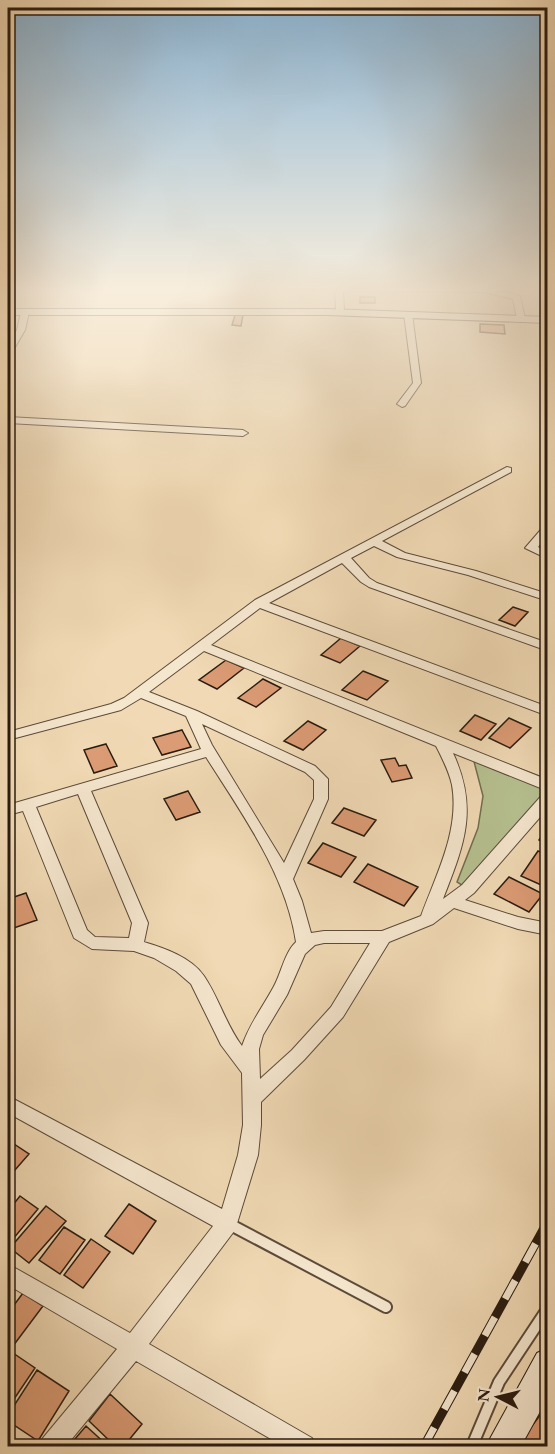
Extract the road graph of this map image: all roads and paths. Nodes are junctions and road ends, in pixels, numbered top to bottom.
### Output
1 (413, 356) edge
2 (402, 404) dead end
3 (8, 420) edge
4 (243, 434) dead end
5 (507, 471) dead end
6 (548, 528) edge
7 (373, 541) junction
8 (548, 556) edge
9 (343, 557) junction
10 (548, 598) edge
11 (259, 603) junction
12 (201, 645) junction
13 (548, 647) edge
14 (139, 693) junction
15 (548, 712) edge
16 (192, 714) junction
17 (8, 736) edge
18 (442, 743) junction
19 (210, 751) junction
20 (548, 786) edge
21 (83, 788) junction
22 (548, 798) edge
23 (28, 804) junction
24 (8, 810) edge
25 (285, 879) junction
26 (453, 902) junction
27 (427, 920) junction
28 (548, 929) edge
29 (383, 938) junction
30 (304, 943) junction
31 (134, 945) junction
32 (249, 1069) junction
33 (252, 1098) junction
34 (8, 1104) edge
35 (228, 1223) junction
36 (8, 1274) edge
37 (386, 1307) dead end
38 (548, 1308) edge
39 (132, 1348) junction
40 (546, 1370) edge
41 (51, 1446) edge
42 (303, 1446) edge
43 (472, 1446) edge
44 (503, 1446) edge

1 - 2 street
3 - 4 street
5 - 7 street
6 - 8 street
7 - 9 street
7 - 10 street
9 - 11 street
9 - 13 street
11 - 12 street
11 - 15 street
12 - 14 street
12 - 18 street
14 - 16 street
14 - 17 street
16 - 19 street
16 - 25 street
18 - 20 street
18 - 27 street
19 - 21 street
19 - 25 street
21 - 23 street
21 - 31 street
22 - 26 street
23 - 24 street
23 - 31 street
25 - 30 street
26 - 27 street
26 - 28 street
27 - 29 street
29 - 30 street
29 - 33 street
30 - 32 street
31 - 32 street
32 - 33 street
33 - 35 street
34 - 35 street
35 - 37 lane
35 - 39 street
36 - 39 street
38 - 43 lane
39 - 41 street
39 - 42 street
40 - 44 street

